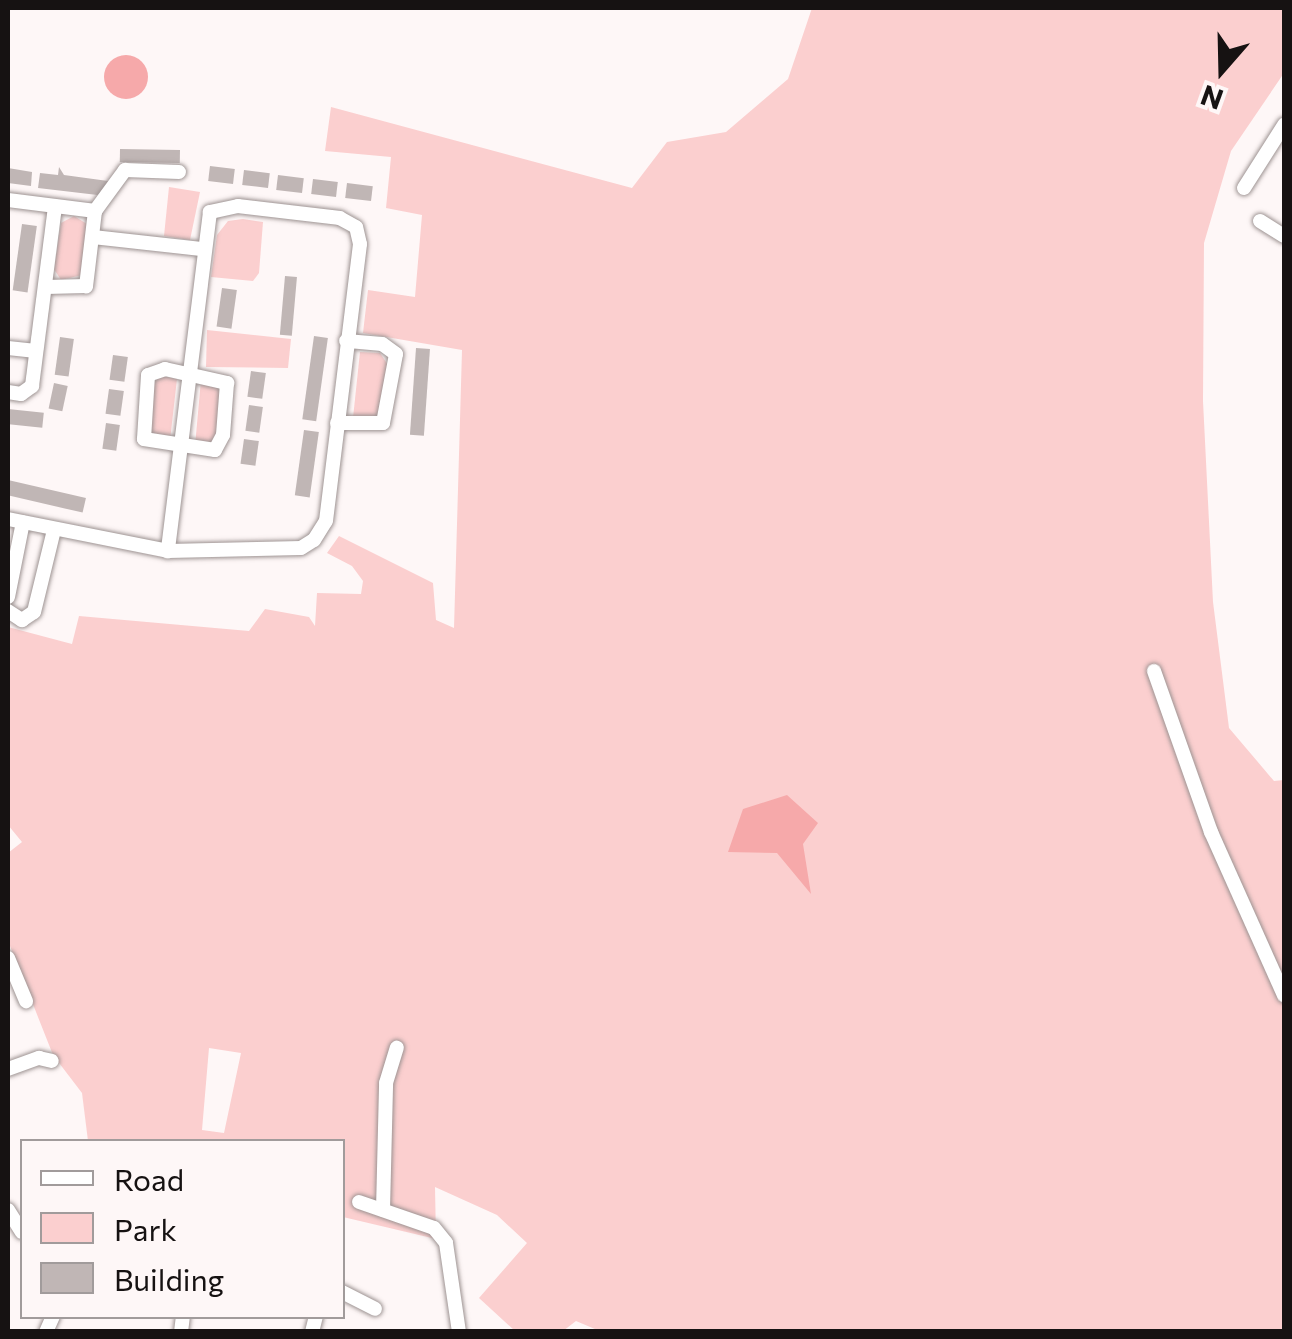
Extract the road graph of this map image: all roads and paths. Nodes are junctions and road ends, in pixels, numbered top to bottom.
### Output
1 (1284, 125) edge
2 (179, 172) dead end
3 (1244, 188) dead end
4 (8, 200) edge
5 (54, 206) junction
6 (95, 212) junction
7 (1260, 221) dead end
8 (1284, 236) edge
9 (93, 237) junction
10 (201, 249) junction
11 (46, 287) junction
12 (346, 340) junction
13 (8, 348) edge
14 (36, 351) junction
15 (188, 372) junction
16 (8, 392) edge
17 (337, 423) junction
18 (180, 448) junction
19 (8, 518) edge
20 (23, 522) junction
21 (54, 530) junction
22 (168, 551) junction
23 (8, 596) edge
24 (8, 612) edge
25 (1154, 671) dead end
26 (8, 958) edge
27 (1284, 996) edge
28 (26, 1001) dead end
29 (397, 1048) dead end
30 (52, 1061) dead end
31 (8, 1069) edge
32 (359, 1202) dead end
33 (383, 1210) junction
34 (345, 1294) edge
35 (375, 1309) dead end
36 (459, 1332) edge

1 - 3 street
2 - 6 street
4 - 5 street
5 - 6 street
5 - 11 street
6 - 9 street
7 - 8 street
9 - 10 street
9 - 11 street
10 - 12 street
10 - 15 street
11 - 14 street
12 - 17 street
12 - 17 street
13 - 14 street
14 - 16 street
15 - 18 street
15 - 18 street
15 - 18 street
17 - 22 street
18 - 22 street
19 - 20 street
20 - 21 street
20 - 23 street
21 - 22 street
21 - 24 street
25 - 27 street
26 - 28 street
29 - 33 street
30 - 31 street
32 - 33 street
33 - 36 street
34 - 35 street

